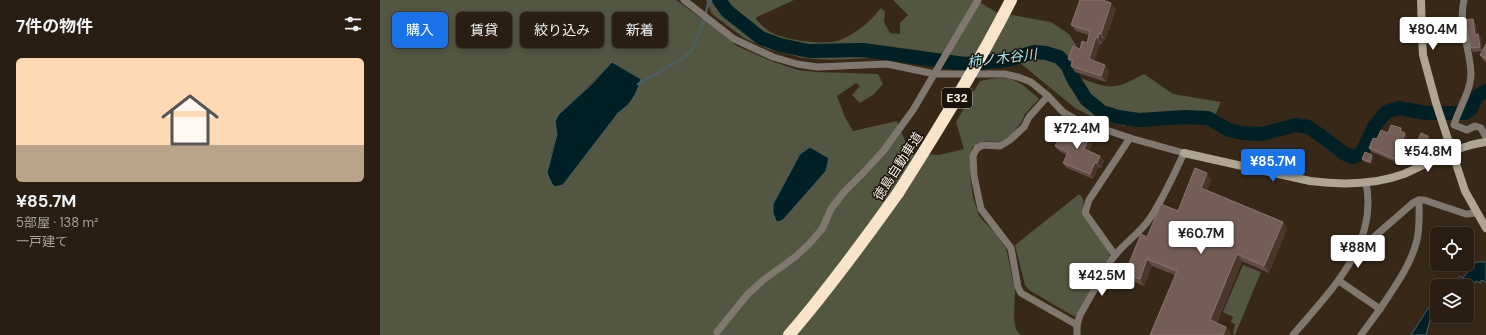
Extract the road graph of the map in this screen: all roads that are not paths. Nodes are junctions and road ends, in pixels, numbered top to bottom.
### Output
1 (684, 0) edge
2 (978, 0) edge
3 (1012, 0) edge
4 (1421, 0) edge
5 (1464, 0) edge
6 (935, 74) junction
7 (1048, 96) junction
8 (1486, 137) edge
9 (1130, 138) junction
10 (1486, 142) edge
11 (1452, 152) junction
12 (1184, 153) junction
13 (1366, 183) junction
14 (1419, 200) junction
15 (1477, 213) junction
16 (1486, 228) edge
17 (1359, 248) junction
18 (1115, 255) junction
19 (1339, 281) junction
20 (1380, 309) junction
21 (1076, 325) junction
22 (717, 332) dead end
23 (789, 335) edge
24 (1077, 335) edge
25 (1293, 335) edge
26 (1362, 335) edge

1 - 6 street
2 - 6 street
3 - 23 highway, 徳島自動車道 / E32, bridge
4 - 11 street
5 - 8 street
6 - 7 street
6 - 22 street
7 - 9 street
7 - 21 street
9 - 12 street
9 - 18 street
10 - 11 street
11 - 13 street
11 - 15 street
12 - 13 street
12 - 18 street
13 - 17 street
14 - 15 street
14 - 17 street
14 - 20 street
15 - 16 street
17 - 19 street
18 - 21 street
19 - 20 street
19 - 25 street
20 - 26 street
21 - 24 street

